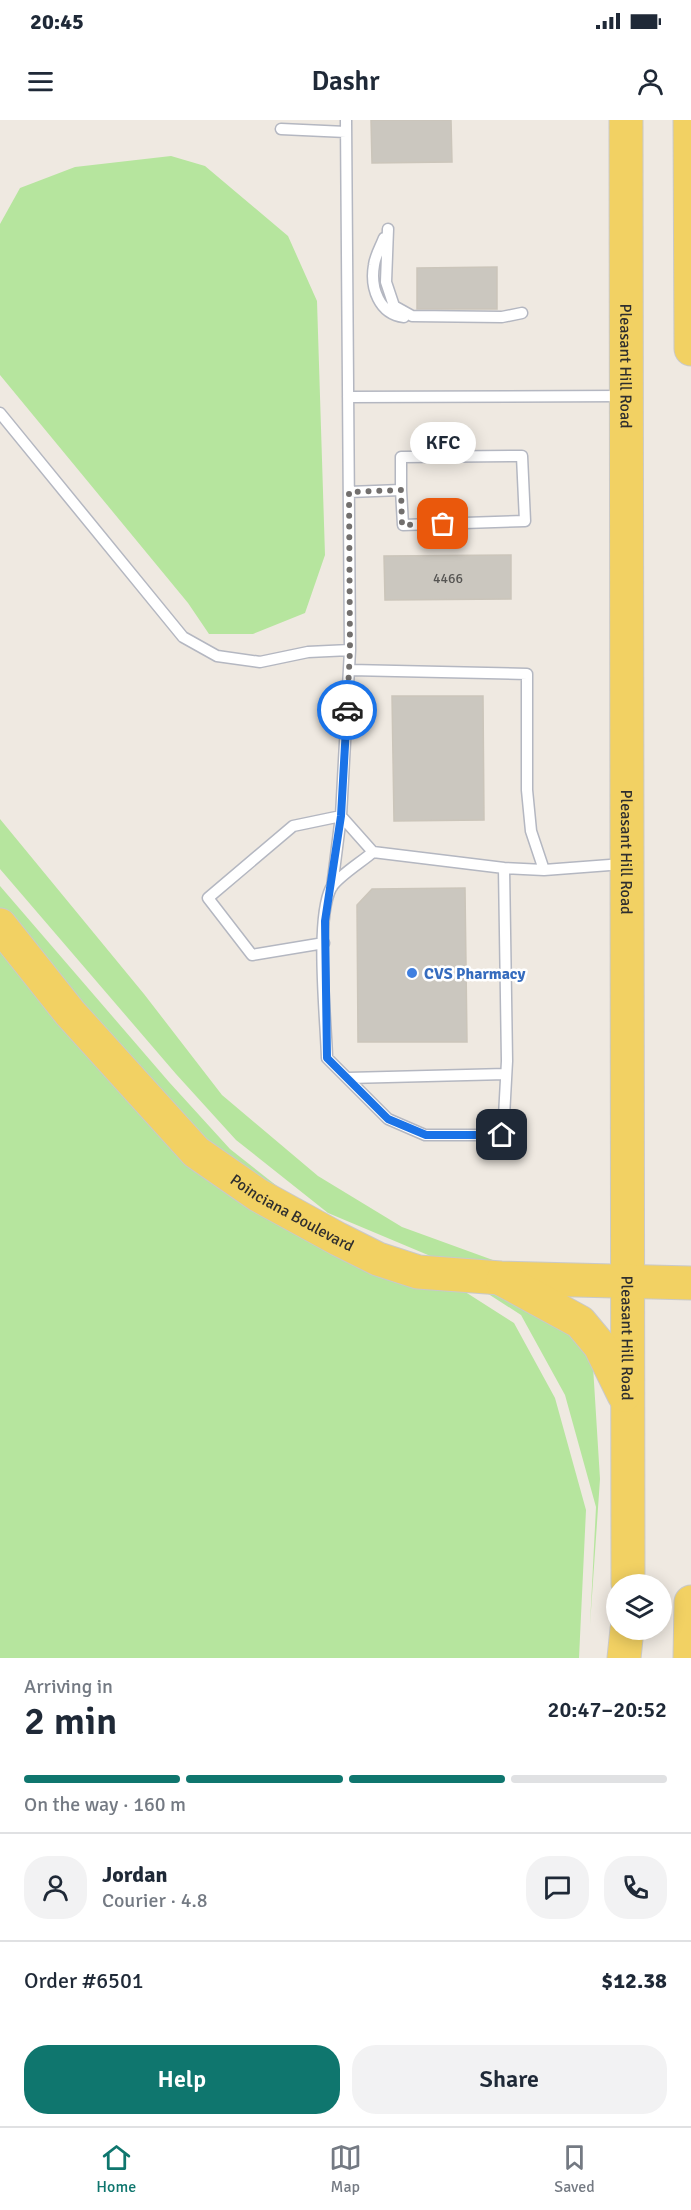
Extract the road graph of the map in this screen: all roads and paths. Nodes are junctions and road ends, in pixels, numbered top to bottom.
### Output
1 (626, 120) edge
2 (690, 120) edge
3 (346, 126) edge
4 (281, 129) dead end
5 (388, 229) dead end
6 (522, 313) dead end
7 (691, 349) edge
8 (628, 396) junction
9 (348, 397) junction
10 (0, 413) edge
11 (401, 490) junction
12 (349, 492) junction
13 (350, 650) junction
14 (350, 670) junction
15 (341, 816) junction
16 (373, 852) junction
17 (629, 863) junction
18 (504, 868) junction
19 (544, 870) junction
20 (332, 887) junction
21 (0, 925) edge
22 (324, 943) junction
23 (506, 1074) junction
24 (348, 1078) junction
25 (501, 1278) junction
26 (627, 1280) junction
27 (691, 1283) edge
28 (629, 1405) junction
29 (628, 1574) edge
30 (691, 1602) edge
31 (691, 1633) edge
32 (626, 1640) edge
33 (624, 1658) edge
34 (690, 1658) edge

1 - 8 main road, Pleasant Hill Road
2 - 7 main road
3 - 4 lane
3 - 9 lane
5 - 6 lane
8 - 9 lane
8 - 17 main road, Pleasant Hill Road
9 - 12 lane
10 - 13 lane
11 - 11 lane
11 - 12 lane
12 - 13 lane
13 - 14 lane
14 - 15 lane
14 - 19 lane
15 - 16 lane
15 - 20 lane
15 - 22 lane
16 - 18 lane
16 - 20 lane
17 - 19 lane
17 - 26 main road, Pleasant Hill Road
18 - 19 lane
18 - 23 lane
20 - 22 lane
21 - 25 main road, Poinciana Boulevard
22 - 24 lane
23 - 24 lane
23 - 24 lane
25 - 26 main road, Poinciana Boulevard
25 - 28 main road
26 - 27 main road, Poinciana Boulevard
26 - 28 main road, Pleasant Hill Road
28 - 29 main road, Pleasant Hill Road
30 - 31 main road
31 - 34 main road
32 - 33 main road

